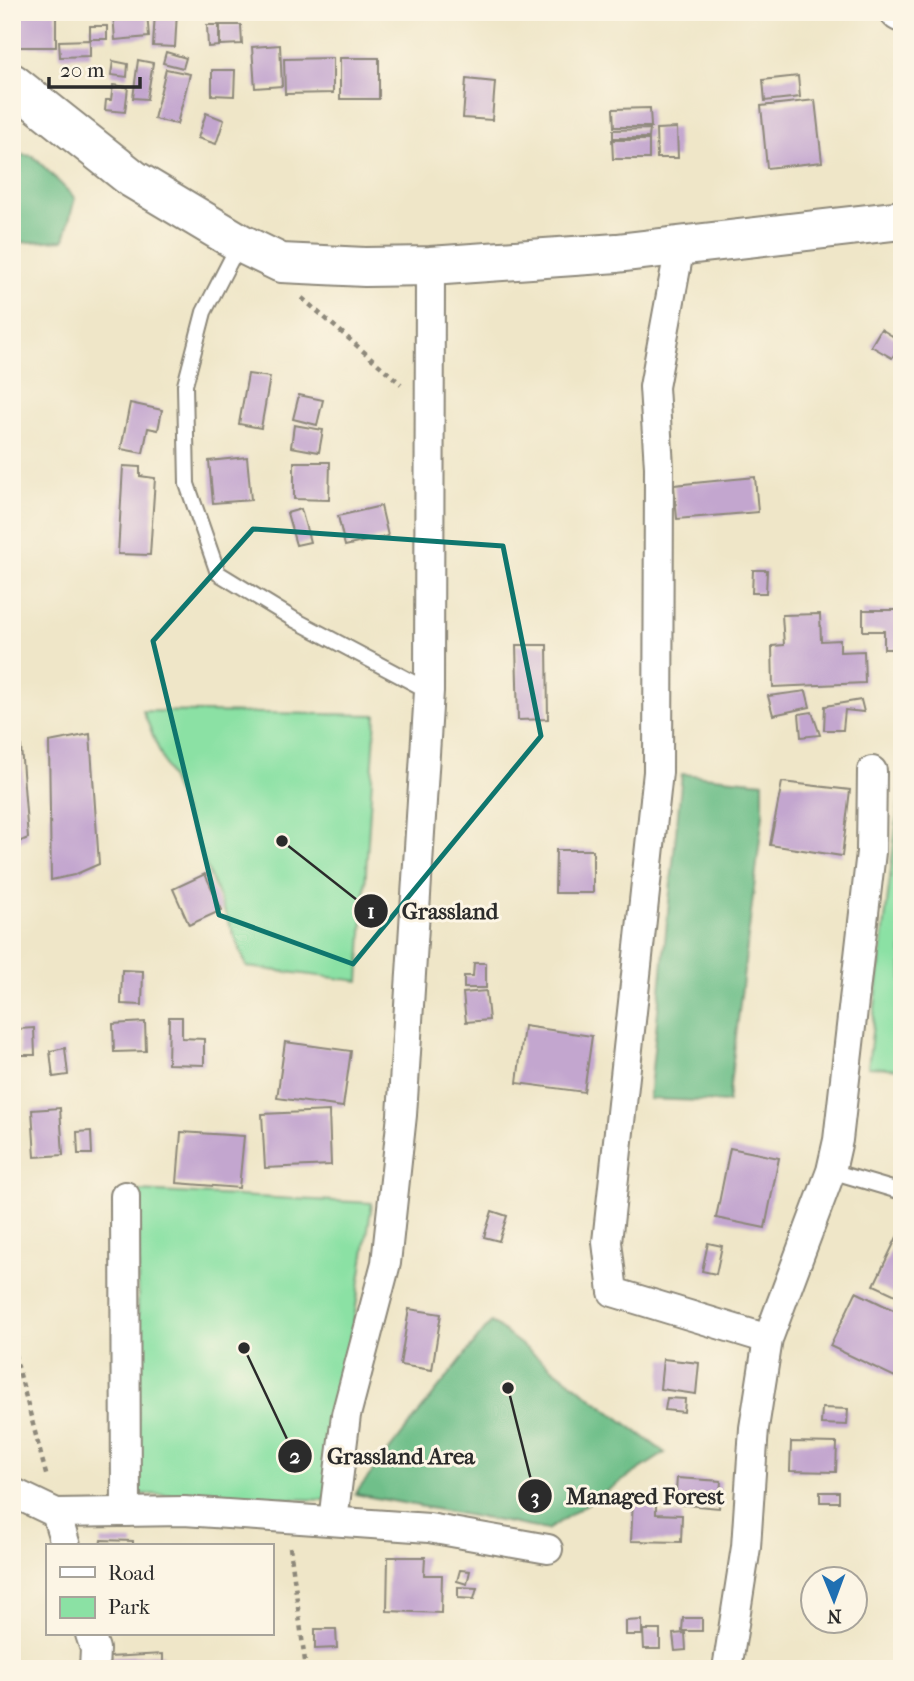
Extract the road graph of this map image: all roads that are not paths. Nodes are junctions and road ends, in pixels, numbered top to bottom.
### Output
1 (12, 83) edge
2 (902, 219) edge
3 (240, 243) junction
4 (680, 246) junction
5 (430, 266) junction
6 (429, 691) junction
7 (872, 771) dead end
8 (831, 1171) junction
9 (902, 1192) edge
10 (125, 1196) dead end
11 (768, 1339) junction
12 (12, 1492) edge
13 (126, 1512) junction
14 (56, 1513) junction
15 (332, 1521) junction
16 (65, 1544) edge
17 (548, 1549) dead end
18 (91, 1636) edge
19 (94, 1669) edge
20 (727, 1669) edge

1 - 3 street
2 - 4 street
3 - 5 street
3 - 6 lane
4 - 5 street
4 - 11 street
5 - 6 street
6 - 15 street
7 - 8 street
8 - 9 lane
8 - 11 street
10 - 13 street
11 - 20 street
12 - 14 street
13 - 14 street
13 - 15 street
14 - 16 street
15 - 17 street
18 - 19 street

